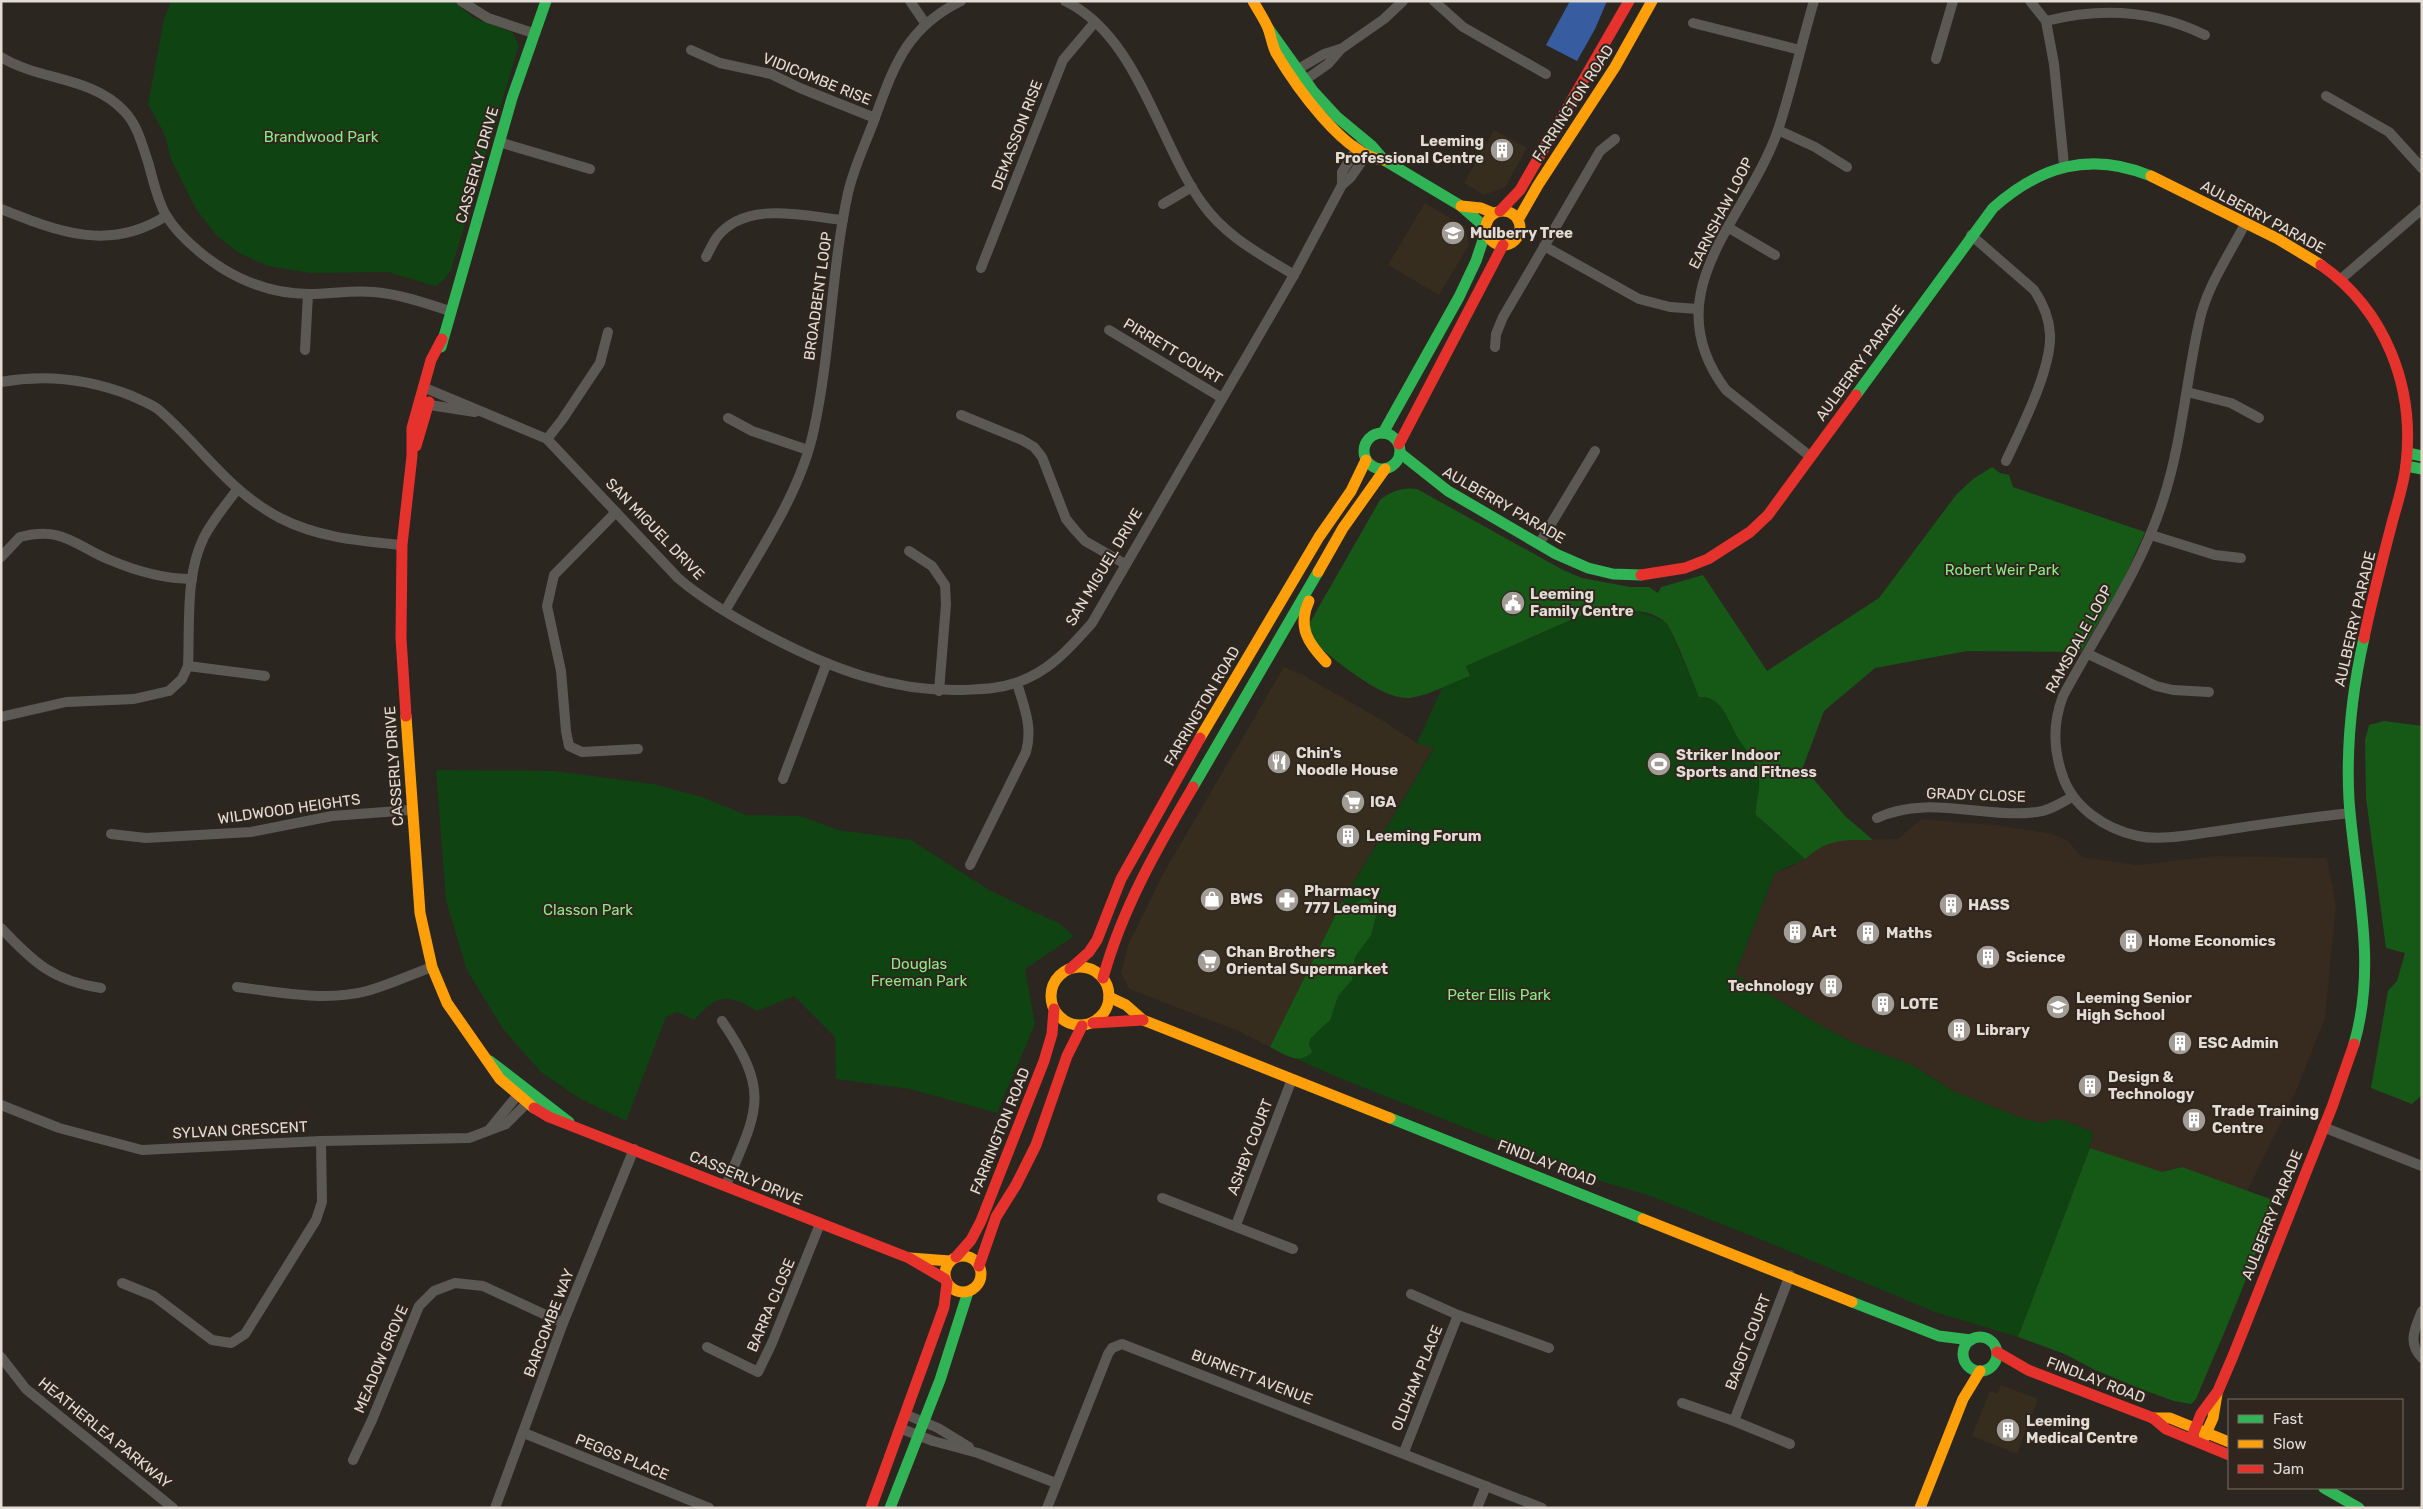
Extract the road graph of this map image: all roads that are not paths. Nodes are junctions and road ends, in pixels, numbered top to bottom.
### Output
1 (461, 1) edge
2 (546, 1) edge
3 (910, 1) edge
4 (961, 1) edge
5 (1065, 1) edge
6 (1253, 1) edge
7 (1403, 1) edge
8 (1434, 1) edge
9 (1630, 1) edge
10 (1652, 1) edge
11 (1814, 1) edge
12 (1953, 1) edge
13 (2030, 1) edge
14 (2046, 21) junction
15 (1095, 22) junction
16 (925, 23) junction
17 (1693, 23) dead end
18 (533, 32) junction
19 (2205, 35) dead end
20 (1341, 49) junction
21 (691, 50) dead end
22 (1800, 50) junction
23 (1, 57) edge
24 (1936, 58) dead end
25 (1294, 71) junction
26 (1546, 74) dead end
27 (1301, 83) junction
28 (2326, 96) dead end
29 (875, 118) junction
30 (1778, 130) junction
31 (1615, 139) dead end
32 (500, 142) junction
33 (1364, 148) junction
34 (2064, 165) junction
35 (1847, 167) dead end
36 (2422, 168) edge
37 (590, 169) dead end
38 (1192, 187) junction
39 (1163, 204) dead end
40 (1461, 206) junction
41 (1, 209) edge
42 (2422, 209) edge
43 (1497, 212) junction
44 (166, 216) junction
45 (843, 220) junction
46 (1518, 220) junction
47 (2246, 224) junction
48 (1729, 228) junction
49 (1486, 229) junction
50 (1971, 235) junction
51 (1503, 245) junction
52 (1544, 246) junction
53 (1775, 255) dead end
54 (706, 257) dead end
55 (981, 268) dead end
56 (1294, 275) junction
57 (2341, 279) junction
58 (308, 294) junction
59 (1698, 309) junction
60 (450, 311) junction
61 (1110, 330) dead end
62 (608, 332) dead end
63 (1495, 347) dead end
64 (305, 350) dead end
65 (1, 382) edge
66 (428, 388) junction
67 (2187, 392) junction
68 (1222, 398) junction
69 (424, 404) junction
70 (481, 413) junction
71 (961, 415) dead end
72 (728, 418) dead end
73 (2259, 418) dead end
74 (1383, 433) junction
75 (547, 439) junction
76 (1400, 448) junction
77 (808, 450) junction
78 (1595, 451) dead end
79 (2408, 454) junction
80 (2422, 456) edge
81 (1811, 457) junction
82 (1366, 460) junction
83 (2006, 461) dead end
84 (2406, 466) junction
85 (2422, 468) edge
86 (1387, 469) junction
87 (1428, 478) junction
88 (237, 490) junction
89 (616, 512) junction
90 (1342, 528) junction
91 (2151, 535) junction
92 (1539, 544) junction
93 (402, 545) junction
94 (909, 551) dead end
95 (1, 557) edge
96 (2241, 558) dead end
97 (1125, 564) junction
98 (192, 579) junction
99 (725, 611) junction
100 (2088, 654) junction
101 (1326, 662) dead end
102 (826, 665) junction
103 (188, 666) junction
104 (265, 676) dead end
105 (1017, 683) junction
106 (938, 691) junction
107 (2209, 692) dead end
108 (1, 717) edge
109 (638, 749) dead end
110 (783, 779) dead end
111 (2072, 797) junction
112 (411, 810) junction
113 (2350, 812) junction
114 (1877, 818) dead end
115 (111, 834) dead end
116 (970, 865) dead end
117 (1, 928) edge
118 (432, 967) junction
119 (1070, 969) junction
120 (1103, 978) junction
121 (237, 987) dead end
122 (101, 988) dead end
123 (1109, 997) junction
124 (1054, 1009) junction
125 (1143, 1020) junction
126 (722, 1021) dead end
127 (1087, 1024) junction
128 (1292, 1079) junction
129 (521, 1091) junction
130 (531, 1100) junction
131 (3, 1110) edge
132 (2323, 1127) junction
133 (487, 1133) junction
134 (321, 1141) junction
135 (634, 1149) junction
136 (2422, 1166) edge
137 (726, 1186) junction
138 (1162, 1198) dead end
139 (820, 1224) junction
140 (1236, 1225) junction
141 (1293, 1249) dead end
142 (909, 1258) junction
143 (953, 1259) junction
144 (980, 1266) junction
145 (1790, 1275) junction
146 (946, 1281) junction
147 (122, 1283) dead end
148 (968, 1292) junction
149 (1412, 1294) dead end
150 (2422, 1311) edge
151 (1458, 1315) junction
152 (563, 1324) junction
153 (1939, 1336) junction
154 (1971, 1340) junction
155 (707, 1347) dead end
156 (1549, 1348) dead end
157 (1997, 1352) junction
158 (1, 1357) edge
159 (2422, 1358) edge
160 (1966, 1361) junction
161 (1984, 1370) junction
162 (2028, 1370) junction
163 (1963, 1399) junction
164 (1682, 1404) dead end
165 (907, 1415) junction
166 (1734, 1421) junction
167 (924, 1422) junction
168 (902, 1429) junction
169 (524, 1433) junction
170 (919, 1435) junction
171 (2199, 1436) junction
172 (2228, 1442) edge
173 (1790, 1444) dead end
174 (1404, 1452) junction
175 (978, 1453) junction
176 (2228, 1454) edge
177 (353, 1460) dead end
178 (1056, 1483) junction
179 (1486, 1486) junction
180 (2326, 1489) edge
181 (173, 1508) edge
182 (495, 1508) edge
183 (709, 1508) edge
184 (871, 1508) edge
185 (890, 1508) edge
186 (1047, 1508) edge
187 (1477, 1508) edge
188 (1542, 1508) edge
189 (1920, 1508) edge
190 (2358, 1508) edge

1 - 18 street
2 - 18 main road, CASSERLY DRIVE
3 - 16 street
4 - 16 street, BROADBENT LOOP
5 - 15 street
6 - 25 main road
7 - 20 street
8 - 26 street
9 - 43 main road, FARRINGTON ROAD
10 - 46 main road, FARRINGTON ROAD
11 - 22 street, EARNSHAW LOOP
12 - 24 street
13 - 14 street
14 - 19 street
14 - 34 street
15 - 38 street
15 - 55 street, DEMASSON RISE
16 - 29 street, BROADBENT LOOP
17 - 22 street
18 - 32 main road, CASSERLY DRIVE
20 - 25 street
20 - 27 street
21 - 29 street, VIDICOMBE RISE
22 - 30 street, EARNSHAW LOOP
23 - 44 street
25 - 27 main road
27 - 33 main road
28 - 36 street
29 - 45 street, BROADBENT LOOP
30 - 35 street
30 - 48 street, EARNSHAW LOOP
31 - 52 street
32 - 37 street
32 - 60 main road, CASSERLY DRIVE
33 - 40 main road
33 - 56 street, SAN MIGUEL DRIVE
34 - 47 main road, AULBERRY PARADE
34 - 50 main road, AULBERRY PARADE
38 - 39 street
38 - 56 street
40 - 43 main road
40 - 49 main road
41 - 44 street
42 - 57 street
43 - 46 main road
43 - 49 main road
44 - 58 street
45 - 54 street
45 - 77 street, BROADBENT LOOP
46 - 51 main road
47 - 57 main road, AULBERRY PARADE
47 - 67 street, RAMSDALE LOOP
48 - 53 street
48 - 59 street, EARNSHAW LOOP
49 - 51 main road
49 - 74 main road
50 - 81 main road, AULBERRY PARADE
50 - 83 street
51 - 76 main road
52 - 59 street
52 - 63 street
56 - 68 street, SAN MIGUEL DRIVE
57 - 79 main road, AULBERRY PARADE
58 - 60 street
58 - 64 street
59 - 81 street, EARNSHAW LOOP
60 - 66 main road, CASSERLY DRIVE
61 - 68 street, PIRRETT COURT
62 - 75 street
65 - 88 street
66 - 69 main road, CASSERLY DRIVE
66 - 70 street, SAN MIGUEL DRIVE
67 - 73 street
67 - 91 street, RAMSDALE LOOP
68 - 97 street, SAN MIGUEL DRIVE
69 - 70 street, SAN MIGUEL DRIVE
69 - 93 main road, CASSERLY DRIVE
70 - 75 street, SAN MIGUEL DRIVE
71 - 97 street
72 - 77 street
74 - 76 main road
74 - 82 main road
75 - 89 street, SAN MIGUEL DRIVE
76 - 86 main road
76 - 87 main road, AULBERRY PARADE
77 - 99 street, BROADBENT LOOP
78 - 92 street
79 - 80 main road
79 - 84 main road, AULBERRY PARADE
81 - 92 main road, AULBERRY PARADE
82 - 86 main road
82 - 119 main road, FARRINGTON ROAD
84 - 85 main road
84 - 113 main road, AULBERRY PARADE
86 - 87 main road, AULBERRY PARADE
86 - 90 main road
87 - 92 main road, AULBERRY PARADE
88 - 93 street
88 - 98 street
89 - 99 street, SAN MIGUEL DRIVE
89 - 109 street
90 - 101 main road
90 - 120 main road
91 - 96 street
91 - 100 street, RAMSDALE LOOP
93 - 112 main road, CASSERLY DRIVE
94 - 106 street
95 - 98 street
97 - 105 street, SAN MIGUEL DRIVE
98 - 103 street
99 - 102 street, SAN MIGUEL DRIVE
100 - 107 street
100 - 111 street, RAMSDALE LOOP
102 - 106 street, SAN MIGUEL DRIVE
102 - 110 street
103 - 104 street
103 - 108 street
105 - 106 street, SAN MIGUEL DRIVE
105 - 116 street
111 - 113 street, RAMSDALE LOOP
111 - 114 street, GRADY CLOSE
112 - 115 street, WILDWOOD HEIGHTS
112 - 118 main road, CASSERLY DRIVE
113 - 132 main road, AULBERRY PARADE
117 - 122 street
118 - 121 street
118 - 129 main road, CASSERLY DRIVE
119 - 120 main road
119 - 124 main road
120 - 123 main road
123 - 125 main road, FINDLAY ROAD
123 - 127 main road
124 - 127 main road
124 - 143 main road, FARRINGTON ROAD
125 - 127 main road, FINDLAY ROAD
125 - 128 main road, FINDLAY ROAD
126 - 137 street
127 - 144 main road, FARRINGTON ROAD
128 - 140 street, ASHBY COURT
128 - 145 main road, FINDLAY ROAD
129 - 130 main road, CASSERLY DRIVE
129 - 133 street
130 - 133 street, SYLVAN CRESCENT
130 - 135 main road, CASSERLY DRIVE
131 - 134 street, SYLVAN CRESCENT
132 - 136 street
132 - 171 main road, AULBERRY PARADE
133 - 134 street, SYLVAN CRESCENT
134 - 147 street
135 - 137 main road, CASSERLY DRIVE
135 - 152 street, BARCOMBE WAY
137 - 139 main road, CASSERLY DRIVE
138 - 140 street
139 - 142 main road, CASSERLY DRIVE
139 - 155 street, BARRA CLOSE
140 - 141 street
142 - 143 main road, CASSERLY DRIVE
142 - 146 main road, CASSERLY DRIVE
143 - 144 main road
143 - 146 main road
144 - 148 main road
145 - 153 main road, FINDLAY ROAD
145 - 166 street, BAGOT COURT
146 - 148 main road
146 - 165 main road
148 - 167 main road
149 - 151 street, OLDHAM PLACE
150 - 159 street
151 - 156 street, OLDHAM PLACE
151 - 174 street, OLDHAM PLACE
152 - 169 street, BARCOMBE WAY
152 - 177 street, MEADOW GROVE
153 - 154 main road, FINDLAY ROAD
153 - 160 main road, FINDLAY ROAD
154 - 157 main road
154 - 160 main road
157 - 161 main road
157 - 162 main road, FINDLAY ROAD
158 - 181 street, HEATHERLEA PARKWAY
160 - 161 main road
160 - 163 main road
161 - 162 main road, FINDLAY ROAD
161 - 163 main road
162 - 171 main road, FINDLAY ROAD
163 - 189 main road
164 - 166 street
165 - 167 street
165 - 168 main road
166 - 173 street
167 - 170 main road
167 - 175 street
168 - 170 street
168 - 184 main road
169 - 182 street, BARCOMBE WAY
169 - 183 street, PEGGS PLACE
170 - 175 street
170 - 185 main road
171 - 172 main road, FINDLAY ROAD
171 - 176 main road, FINDLAY ROAD
174 - 178 street, BURNETT AVENUE
174 - 179 street, BURNETT AVENUE
175 - 178 street
178 - 186 street, BURNETT AVENUE
179 - 187 street
179 - 188 street, BURNETT AVENUE
180 - 190 main road

